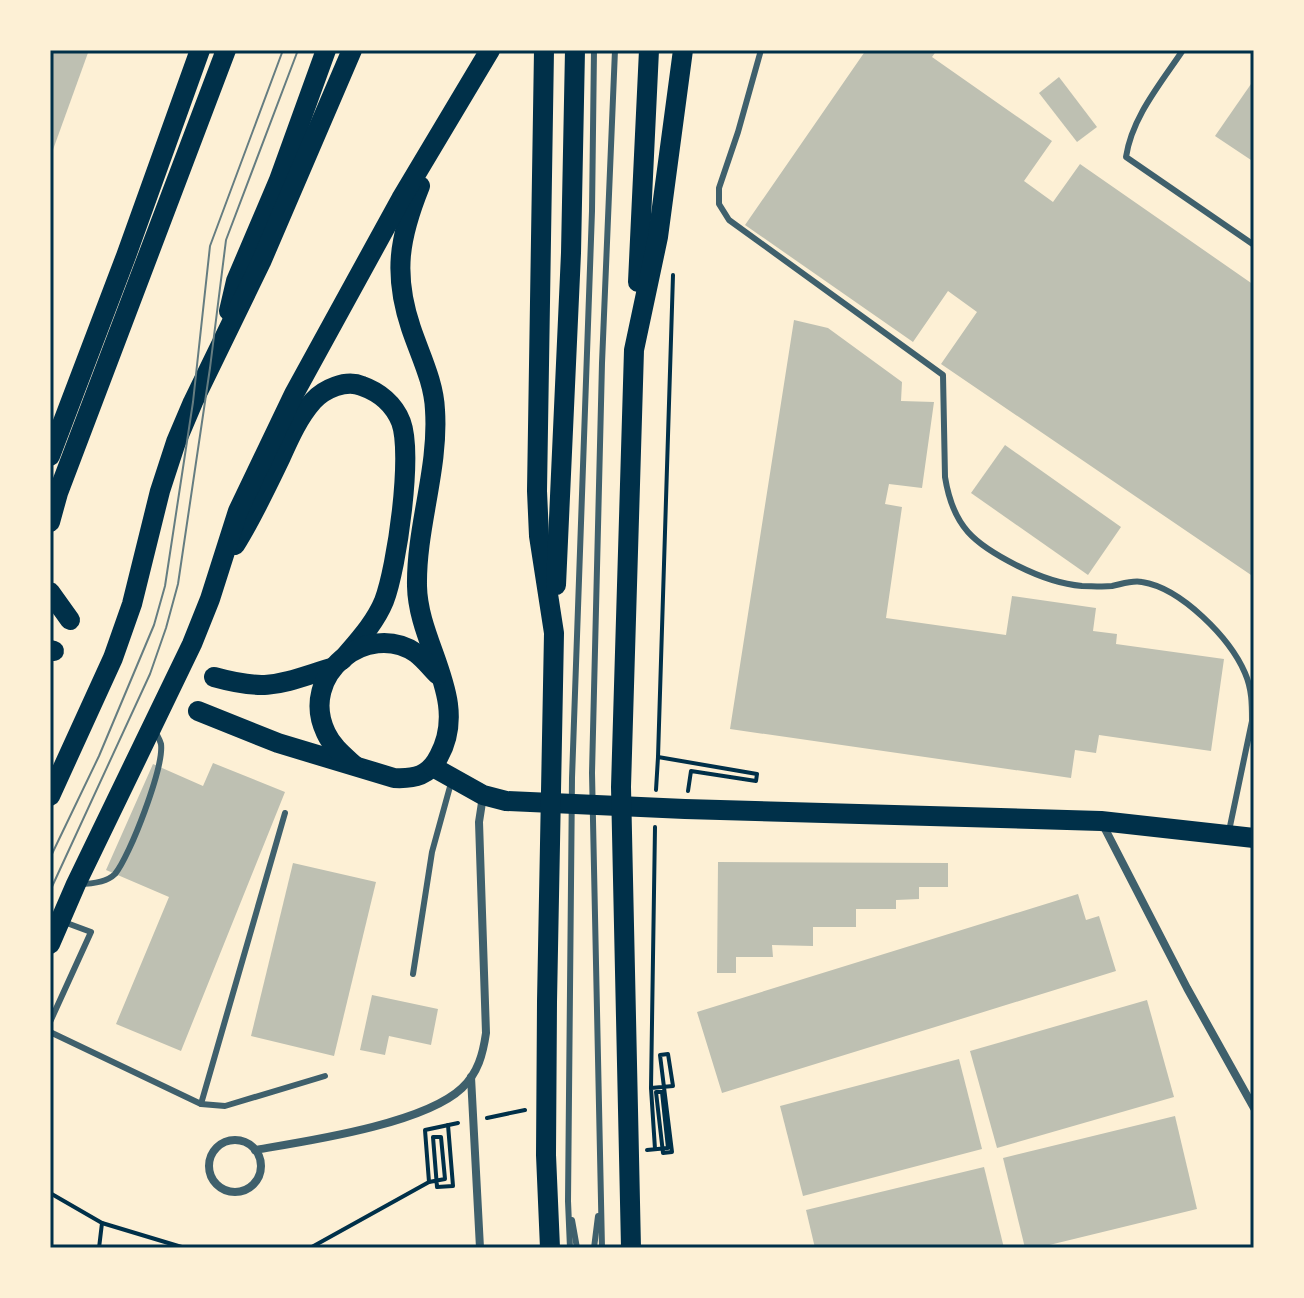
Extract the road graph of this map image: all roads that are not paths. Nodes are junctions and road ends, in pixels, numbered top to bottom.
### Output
1 (200, 50) edge
2 (226, 50) edge
3 (326, 50) edge
4 (352, 50) edge
5 (490, 50) edge
6 (544, 50) edge
7 (575, 50) edge
8 (594, 50) edge
9 (615, 50) edge
10 (649, 50) edge
11 (683, 50) edge
12 (761, 50) edge
13 (1183, 50) edge
14 (445, 123) junction
15 (1254, 245) edge
16 (227, 331) junction
17 (634, 350) junction
18 (50, 456) edge
19 (50, 522) edge
20 (219, 574) junction
21 (50, 592) edge
22 (50, 612) edge
23 (554, 633) junction
24 (336, 664) junction
25 (214, 677) dead end
26 (441, 678) junction
27 (198, 711) dead end
28 (152, 725) junction
29 (433, 767) junction
30 (360, 770) junction
31 (452, 780) junction
32 (483, 795) junction
33 (50, 796) edge
34 (285, 813) dead end
35 (1101, 821) junction
36 (1228, 835) junction
37 (1254, 838) edge
38 (76, 884) junction
39 (60, 920) junction
40 (50, 944) edge
41 (413, 974) dead end
42 (50, 1022) edge
43 (50, 1032) edge
44 (325, 1076) dead end
45 (471, 1077) junction
46 (201, 1104) junction
47 (1254, 1108) edge
48 (255, 1150) junction
49 (601, 1196) junction
50 (568, 1201) junction
51 (480, 1248) edge
52 (550, 1248) edge
53 (570, 1248) edge
54 (577, 1248) edge
55 (594, 1248) edge
56 (602, 1248) edge
57 (631, 1248) edge

1 - 18 main road
2 - 19 main road
3 - 16 main road
4 - 16 main road
5 - 14 main road
6 - 23 main road
7 - 23 main road
8 - 50 lane
9 - 49 lane
10 - 17 main road
11 - 17 main road
12 - 36 lane
13 - 15 lane
14 - 20 main road
14 - 26 main road
16 - 33 main road
17 - 57 main road
20 - 24 main road
20 - 28 main road
21 - 22 main road
23 - 52 main road
24 - 25 main road
24 - 26 main road
24 - 30 main road
26 - 29 main road
27 - 30 main road
28 - 38 main road
28 - 38 lane
29 - 30 main road
29 - 31 main road
31 - 32 main road
31 - 41 lane
32 - 35 main road
32 - 45 street
34 - 46 lane
35 - 36 main road
35 - 47 street
36 - 37 main road
38 - 39 main road
39 - 40 main road
39 - 42 lane
43 - 46 lane
44 - 46 lane
45 - 48 street
45 - 51 street
48 - 48 street
49 - 55 lane
49 - 56 lane
50 - 53 lane
50 - 54 lane

